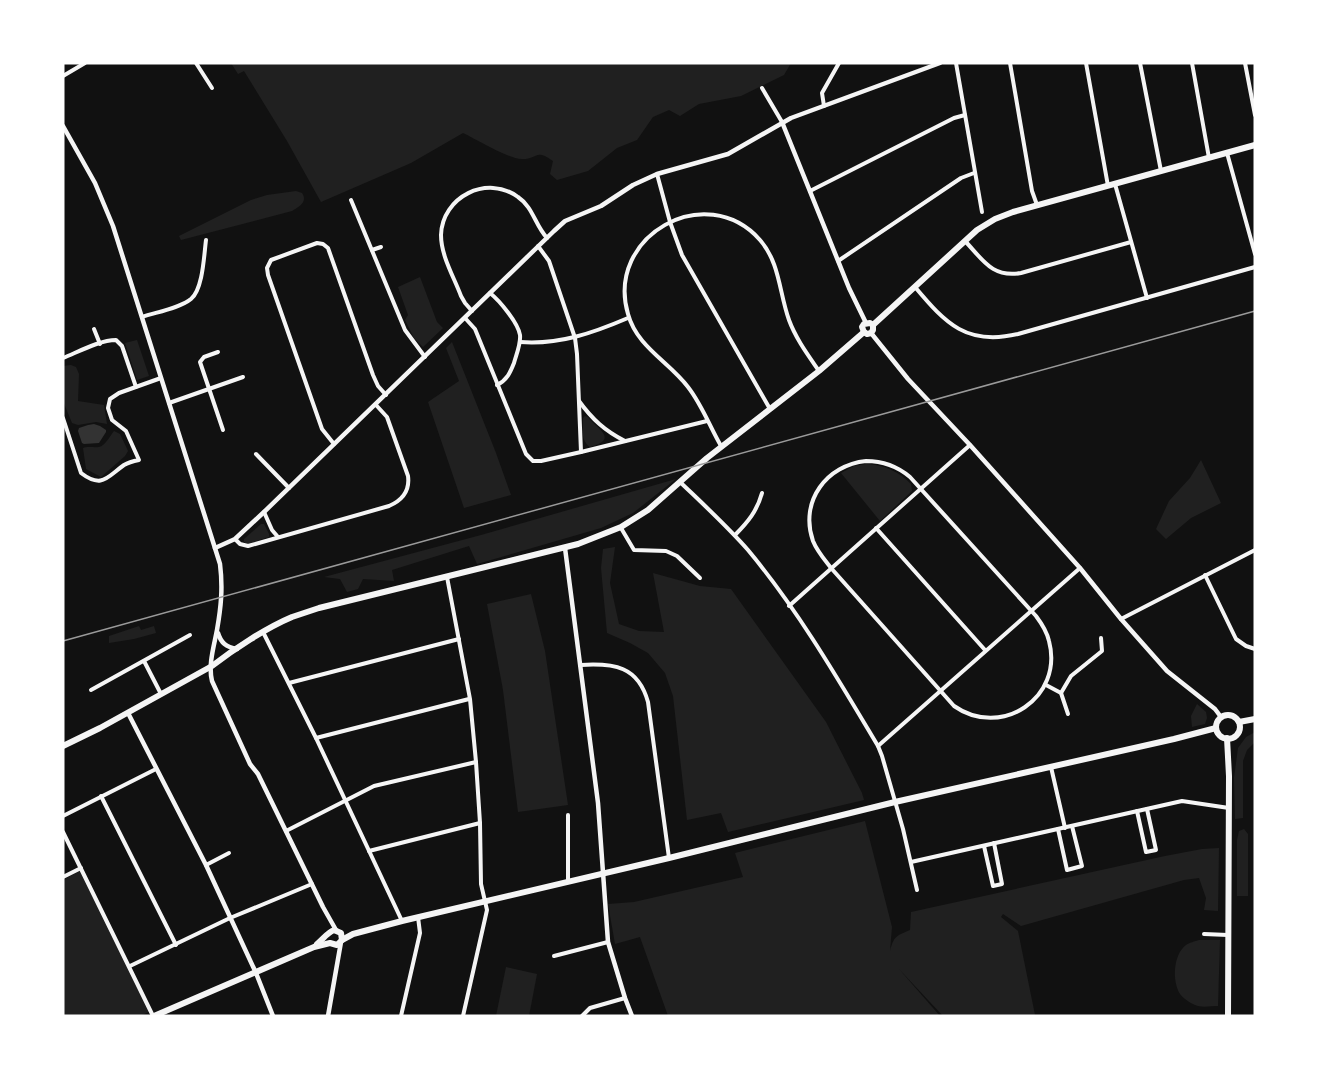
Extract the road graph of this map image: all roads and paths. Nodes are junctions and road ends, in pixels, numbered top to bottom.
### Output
1 (85, 63) edge
2 (196, 63) edge
3 (839, 63) edge
4 (940, 63) edge
5 (956, 63) edge
6 (1010, 63) edge
7 (1086, 63) edge
8 (1140, 63) edge
9 (1192, 63) edge
10 (1245, 63) edge
11 (63, 76) edge
12 (212, 88) dead end
13 (762, 88) dead end
14 (824, 106) junction
15 (1255, 114) edge
16 (965, 115) junction
17 (782, 122) junction
18 (63, 126) edge
19 (1255, 145) edge
20 (1227, 153) junction
21 (1209, 158) junction
22 (1161, 172) junction
23 (974, 173) junction
24 (657, 174) junction
25 (1111, 185) junction
26 (810, 191) junction
27 (351, 200) dead end
28 (1037, 205) junction
29 (982, 212) dead end
30 (670, 222) junction
31 (547, 238) junction
32 (207, 240) dead end
33 (965, 241) junction
34 (1131, 242) junction
35 (538, 246) junction
36 (206, 247) junction
37 (381, 247) dead end
38 (214, 248) dead end
39 (372, 250) junction
40 (1255, 254) edge
41 (838, 261) junction
42 (1255, 267) edge
43 (915, 287) junction
44 (490, 293) junction
45 (1147, 298) junction
46 (472, 311) junction
47 (142, 317) junction
48 (465, 318) junction
49 (628, 318) junction
50 (866, 323) junction
51 (873, 325) junction
52 (94, 329) dead end
53 (867, 333) junction
54 (575, 338) junction
55 (520, 342) junction
56 (100, 344) junction
57 (218, 352) dead end
58 (425, 357) junction
59 (63, 358) edge
60 (819, 371) junction
61 (243, 377) dead end
62 (161, 378) junction
63 (497, 385) junction
64 (136, 387) junction
65 (208, 389) junction
66 (386, 395) junction
67 (579, 400) junction
68 (169, 403) junction
69 (376, 405) junction
70 (770, 409) junction
71 (63, 418) edge
72 (707, 421) junction
73 (223, 430) dead end
74 (625, 441) junction
75 (334, 444) junction
76 (970, 445) junction
77 (722, 447) junction
78 (581, 452) junction
79 (256, 454) dead end
80 (680, 482) junction
81 (289, 488) junction
82 (920, 488) junction
83 (762, 493) dead end
84 (264, 512) junction
85 (621, 527) junction
86 (876, 528) junction
87 (735, 535) junction
88 (278, 537) junction
89 (235, 539) junction
90 (215, 548) junction
91 (565, 548) junction
92 (1255, 550) edge
93 (831, 568) junction
94 (1080, 568) junction
95 (1205, 575) junction
96 (447, 577) junction
97 (700, 578) dead end
98 (789, 606) junction
99 (1031, 611) junction
100 (1121, 619) junction
101 (217, 630) junction
102 (263, 632) junction
103 (190, 635) dead end
104 (1101, 638) dead end
105 (459, 639) junction
106 (237, 649) junction
107 (1255, 649) edge
108 (985, 650) junction
109 (144, 661) junction
110 (212, 664) junction
111 (581, 665) junction
112 (289, 683) junction
113 (1046, 685) junction
114 (91, 690) dead end
115 (940, 691) junction
116 (1061, 693) junction
117 (161, 694) junction
118 (470, 699) junction
119 (128, 713) junction
120 (1068, 714) dead end
121 (1221, 717) junction
122 (1255, 719) edge
123 (1239, 722) junction
124 (1216, 728) junction
125 (316, 738) junction
126 (1227, 738) junction
127 (63, 746) edge
128 (878, 746) junction
129 (476, 762) junction
130 (1051, 767) junction
131 (156, 769) junction
132 (102, 796) junction
133 (345, 801) junction
134 (895, 802) junction
135 (1229, 808) junction
136 (1147, 809) junction
137 (1137, 811) junction
138 (568, 815) dead end
139 (63, 816) edge
140 (480, 823) junction
141 (1072, 826) junction
142 (1065, 828) junction
143 (1058, 829) junction
144 (286, 831) junction
145 (63, 832) edge
146 (994, 843) junction
147 (984, 846) junction
148 (369, 851) junction
149 (229, 854) dead end
150 (669, 858) junction
151 (911, 862) junction
152 (206, 865) junction
153 (81, 868) junction
154 (602, 874) junction
155 (63, 877) edge
156 (568, 882) junction
157 (312, 883) junction
158 (917, 890) dead end
159 (485, 900) junction
160 (418, 917) junction
161 (230, 918) junction
162 (402, 921) junction
163 (333, 932) junction
164 (352, 934) junction
165 (1204, 934) dead end
166 (1228, 935) junction
167 (341, 941) junction
168 (608, 942) junction
169 (331, 944) junction
170 (176, 945) junction
171 (314, 947) junction
172 (554, 956) dead end
173 (337, 957) junction
174 (130, 966) junction
175 (256, 973) junction
176 (625, 998) junction
177 (154, 1016) edge
178 (273, 1016) edge
179 (328, 1016) edge
180 (401, 1016) edge
181 (463, 1016) edge
182 (582, 1016) edge
183 (632, 1016) edge
184 (1228, 1016) edge

1 - 11 street
2 - 12 street
3 - 14 street
4 - 14 street
5 - 16 street
6 - 28 street
7 - 25 street
8 - 22 street
9 - 21 street
10 - 15 street
13 - 17 street
14 - 17 street
16 - 23 street
16 - 26 street
17 - 24 street
17 - 26 street
18 - 47 street
19 - 20 main road
20 - 21 main road
20 - 40 street
21 - 22 main road
22 - 25 main road
23 - 29 street
23 - 41 street
24 - 30 street
24 - 31 street
25 - 28 main road
25 - 34 street
26 - 41 street
27 - 39 street
28 - 33 main road
30 - 49 street
30 - 60 street
30 - 70 street
31 - 35 street
31 - 46 street
32 - 36 street
33 - 34 street
33 - 43 main road
34 - 45 street
35 - 44 street
35 - 54 street
36 - 38 street
36 - 47 street
37 - 39 street
39 - 58 street
41 - 50 street
42 - 45 street
43 - 45 street
43 - 51 main road
44 - 46 street
44 - 55 street
46 - 48 street
47 - 62 street
48 - 58 street
48 - 63 street
49 - 54 street
49 - 72 street
50 - 51 main road
50 - 53 main road
51 - 53 main road
52 - 56 street
53 - 60 main road
53 - 76 street
54 - 55 street
54 - 67 street
55 - 63 street
56 - 59 street
56 - 64 street
57 - 65 street
58 - 66 street
60 - 70 main road
61 - 65 street
62 - 64 street
62 - 68 street
63 - 78 street
64 - 71 street
65 - 68 street
65 - 73 street
66 - 69 street
66 - 75 street
67 - 74 street
67 - 78 street
68 - 90 street
69 - 75 street
69 - 88 street
70 - 77 main road
72 - 74 street
72 - 77 street
74 - 78 street
75 - 81 street
76 - 82 street
76 - 94 street
77 - 80 main road
79 - 81 street
80 - 85 main road
80 - 87 street
81 - 84 street
82 - 86 street
82 - 93 street
82 - 99 street
83 - 87 street
84 - 88 street
84 - 89 street
85 - 91 main road
85 - 97 street
86 - 93 street
86 - 108 street
87 - 98 street
88 - 89 street
89 - 90 street
90 - 101 street
91 - 96 main road
91 - 111 street
92 - 95 street
93 - 98 street
93 - 115 street
94 - 99 street
94 - 100 street
95 - 100 street
95 - 107 street
96 - 102 main road
96 - 105 street
98 - 128 street
99 - 108 street
99 - 113 street
100 - 121 street
101 - 106 street
101 - 110 street
102 - 106 main road
102 - 112 street
103 - 109 street
104 - 116 street
105 - 112 street
105 - 118 street
106 - 110 main road
108 - 115 street
109 - 114 street
109 - 117 street
110 - 117 main road
110 - 144 street
111 - 150 street
111 - 154 street
112 - 125 street
113 - 115 street
113 - 116 street
115 - 128 street
116 - 120 street
117 - 119 main road
118 - 125 street
118 - 129 street
119 - 127 main road
119 - 131 street
121 - 123 main road
121 - 124 main road
122 - 123 main road
123 - 126 main road
124 - 126 main road
124 - 130 main road
125 - 133 street
126 - 135 main road
128 - 134 street
129 - 133 street
129 - 140 street
130 - 134 main road
130 - 142 street
131 - 132 street
131 - 152 street
132 - 139 street
132 - 170 street
133 - 144 street
133 - 148 street
134 - 150 main road
134 - 151 street
135 - 136 street
135 - 166 main road
136 - 137 street
136 - 137 street
137 - 141 street
138 - 156 street
140 - 148 street
140 - 159 street
141 - 142 street
141 - 143 street
142 - 143 street
143 - 146 street
144 - 157 street
145 - 153 street
146 - 147 street
146 - 147 street
147 - 151 street
148 - 162 street
149 - 152 street
150 - 154 main road
151 - 158 street
152 - 161 street
153 - 155 street
153 - 174 street
154 - 156 main road
154 - 168 street
156 - 159 main road
157 - 161 street
157 - 163 street
159 - 160 main road
159 - 181 street
160 - 162 main road
160 - 180 street
161 - 170 street
161 - 175 street
162 - 164 main road
163 - 164 main road
163 - 167 main road
163 - 169 main road
163 - 171 main road
164 - 167 main road
165 - 166 street
166 - 184 main road
167 - 169 main road
167 - 173 street
168 - 172 street
168 - 176 street
169 - 171 main road
169 - 173 street
170 - 174 street
171 - 175 main road
173 - 179 street
174 - 177 street
175 - 177 main road
175 - 178 street
176 - 182 street
176 - 183 street

